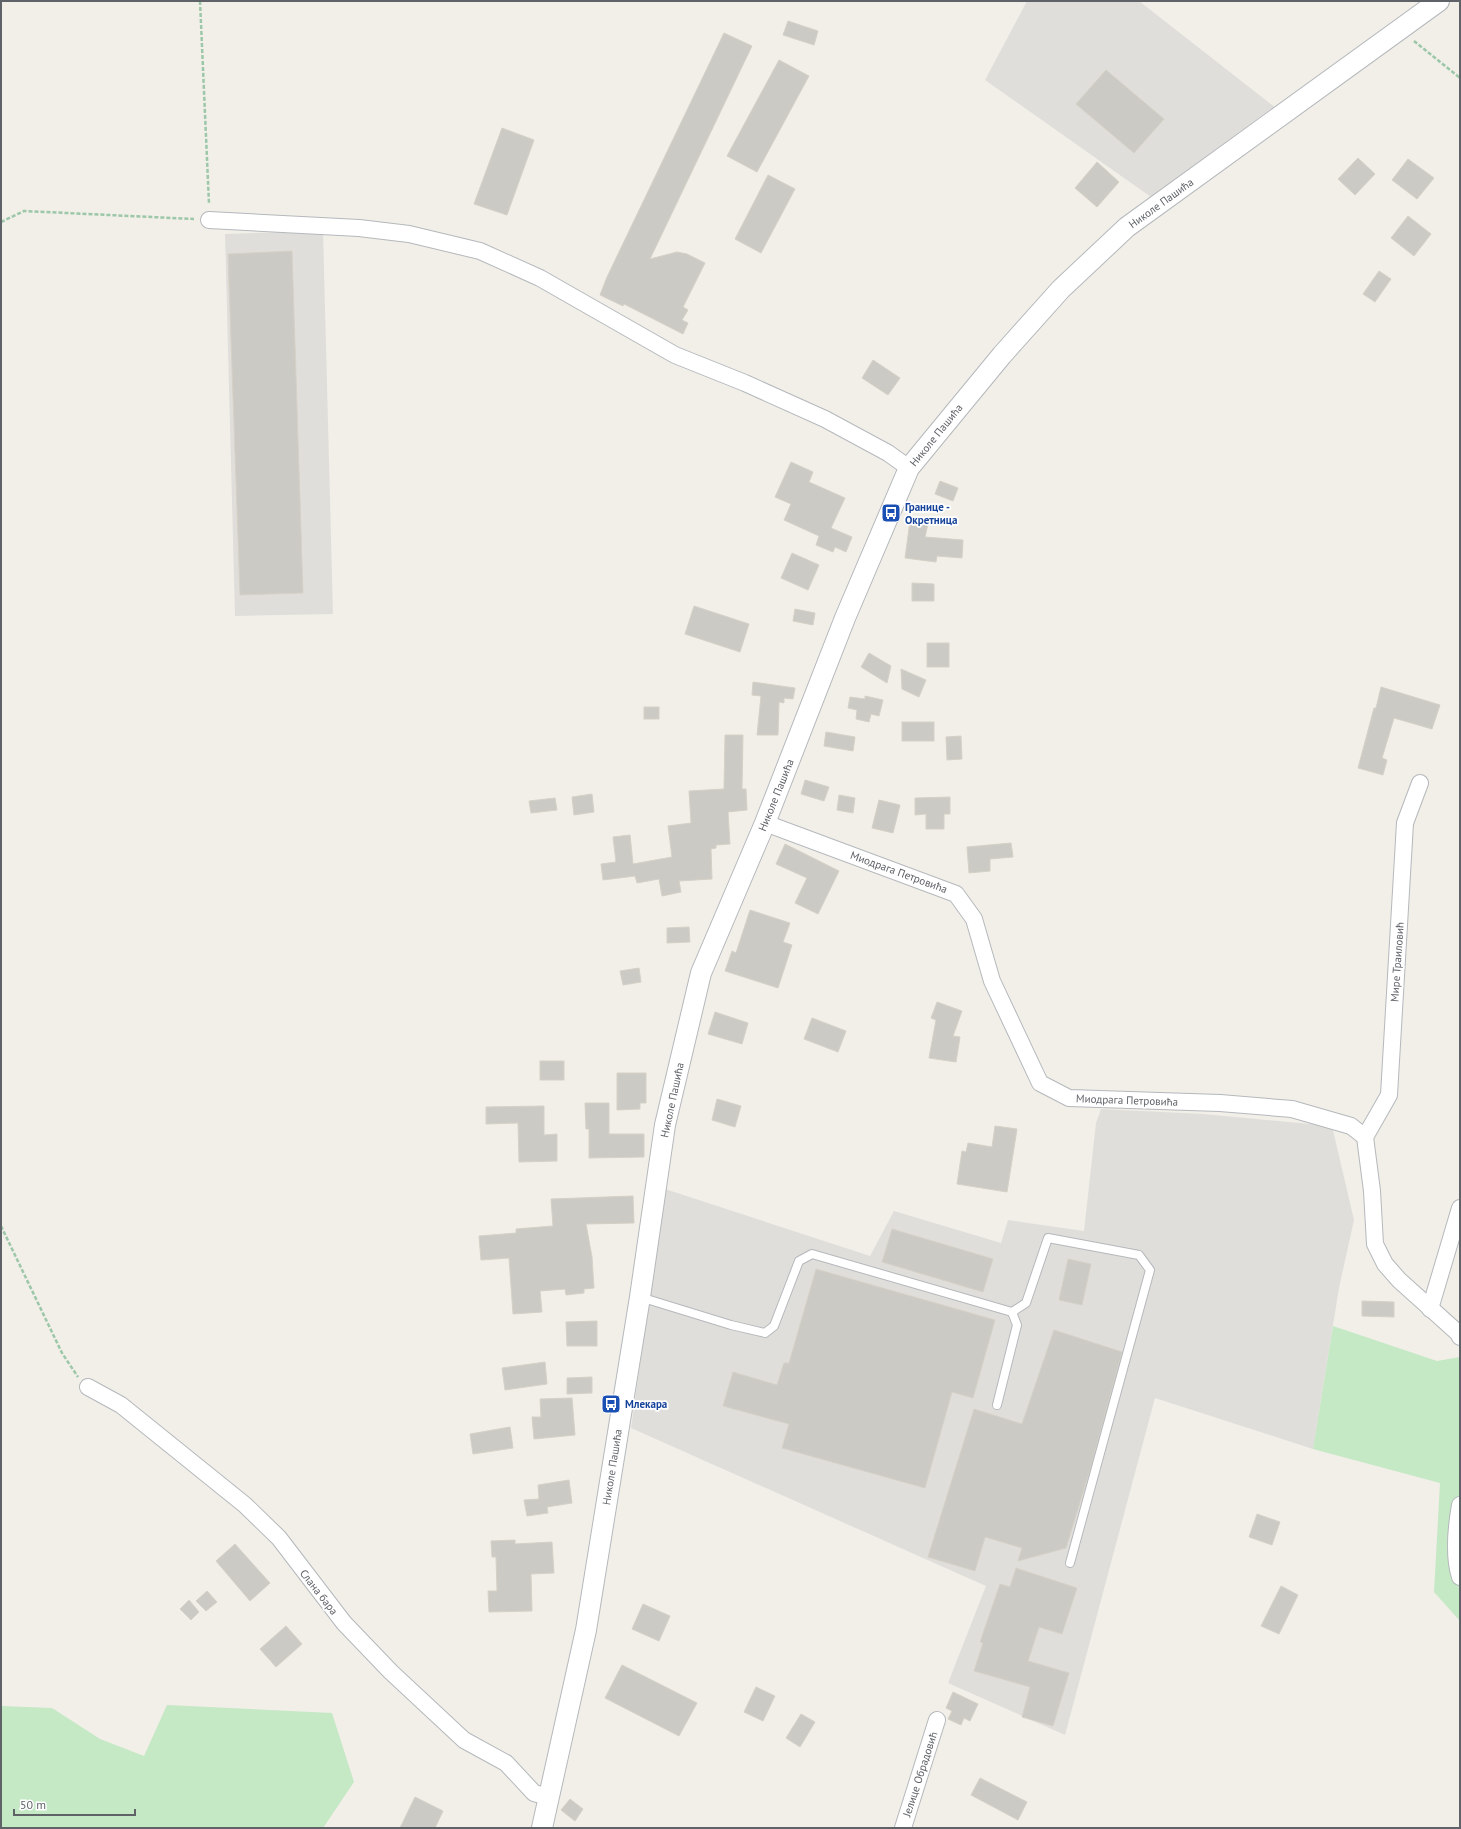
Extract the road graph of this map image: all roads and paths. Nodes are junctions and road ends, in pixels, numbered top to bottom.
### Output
1 (200, 1) edge
2 (1439, 1) edge
3 (1400, 29) junction
4 (1460, 78) edge
5 (209, 220) junction
6 (1, 222) edge
7 (909, 468) junction
8 (1420, 783) dead end
9 (765, 823) junction
10 (1365, 1137) junction
11 (1460, 1208) edge
12 (1, 1226) edge
13 (640, 1297) junction
14 (1430, 1309) junction
15 (1012, 1312) junction
16 (1460, 1337) edge
17 (88, 1387) joint
18 (997, 1405) dead end
19 (1460, 1505) edge
20 (1070, 1563) dead end
21 (1460, 1577) edge
22 (937, 1720) dead end
23 (548, 1797) junction
24 (542, 1828) edge
25 (903, 1828) edge

1 - 5 path
2 - 3 street, Николе Пашића
3 - 4 path
3 - 7 street, Николе Пашића
5 - 6 path
5 - 7 street
7 - 9 street, Николе Пашића
8 - 10 street, Мире Траиловић
9 - 10 street, Миодрага Петровића
9 - 13 street, Николе Пашића
10 - 14 street
11 - 14 street
12 - 17 path
13 - 15 lane
13 - 23 street, Николе Пашића
14 - 16 street
15 - 18 lane
15 - 20 lane
17 - 23 street, Слана бара
19 - 21 street
22 - 25 street, Јелице Обрадовић
23 - 24 street, Николе Пашића

